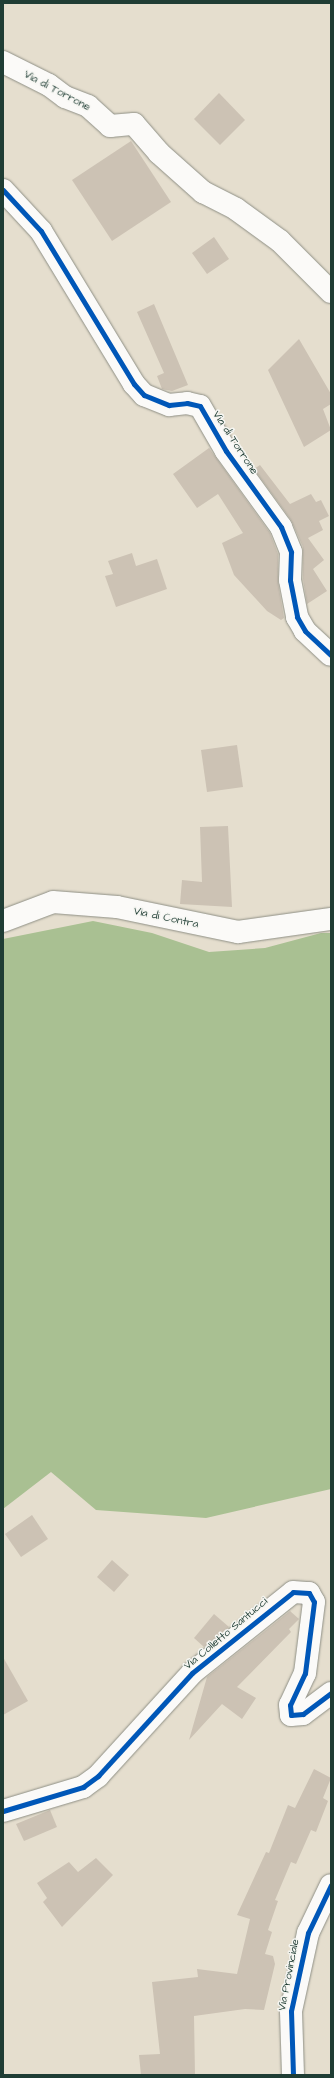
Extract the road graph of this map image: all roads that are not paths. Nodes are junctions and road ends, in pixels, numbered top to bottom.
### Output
1 (3, 62) edge
2 (3, 190) edge
3 (331, 292) edge
4 (331, 655) edge
5 (331, 919) edge
6 (3, 921) edge
7 (331, 1693) edge
8 (3, 1811) edge
9 (331, 1884) edge
10 (293, 2075) edge

1 - 3 street, Via di Torrone
2 - 4 street, Via di Torrone
5 - 6 street, Via di Contra
7 - 8 street, Via Colletto Santucci
9 - 10 street, Via Provinciale

